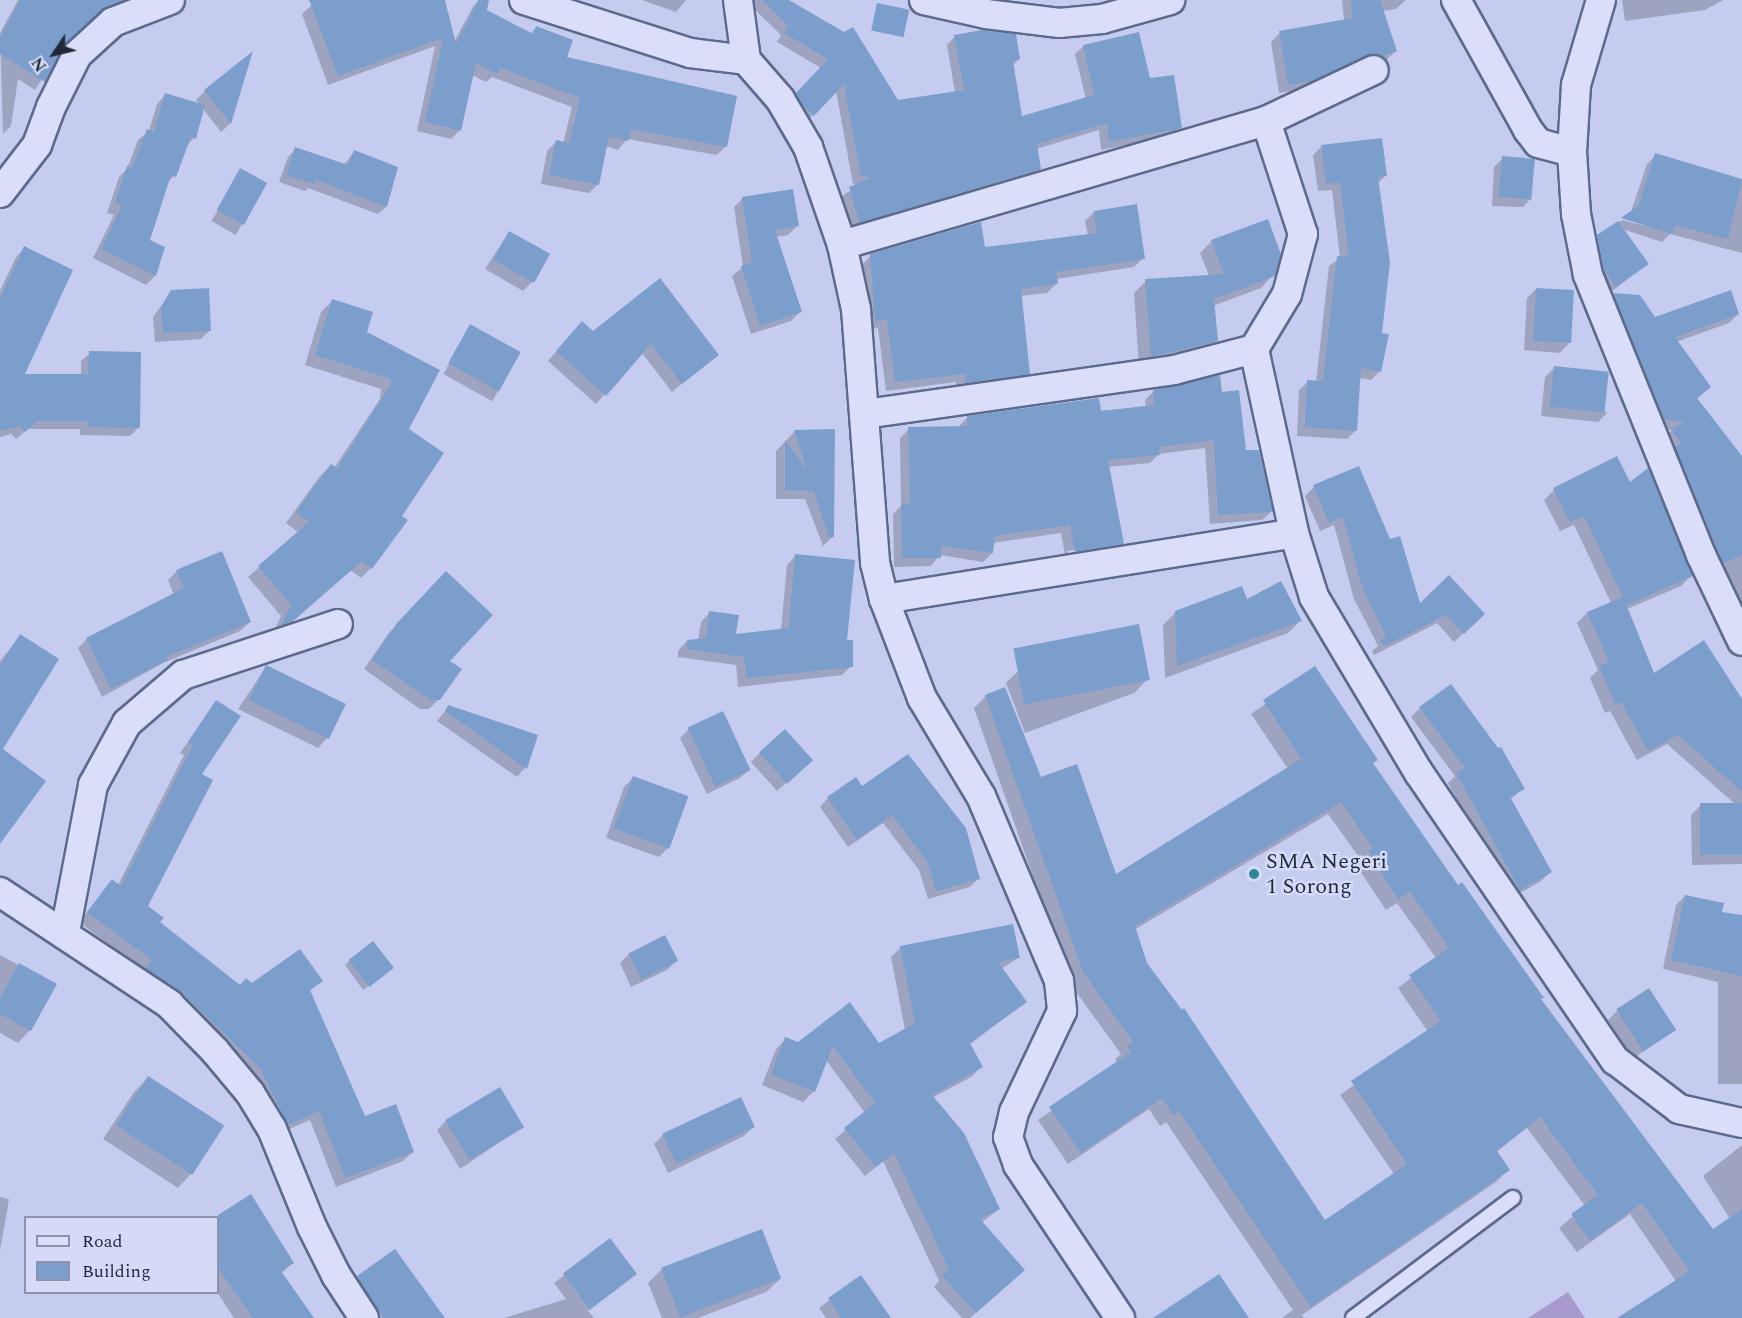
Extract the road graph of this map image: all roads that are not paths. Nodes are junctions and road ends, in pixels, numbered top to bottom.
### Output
1 (170, 0) edge
2 (524, 0) edge
3 (738, 0) edge
4 (924, 0) edge
5 (1170, 0) edge
6 (1456, 0) edge
7 (1600, 0) edge
8 (746, 60) junction
9 (1374, 70) dead end
10 (1266, 121) junction
11 (1572, 152) junction
12 (0, 193) edge
13 (842, 245) junction
14 (1254, 349) junction
15 (865, 414) junction
16 (1294, 533) junction
17 (884, 599) junction
18 (338, 624) dead end
19 (1742, 641) edge
20 (0, 892) edge
21 (65, 933) junction
22 (1742, 1123) edge
23 (1513, 1198) dead end
24 (364, 1318) edge
25 (1120, 1318) edge
26 (1353, 1318) edge

1 - 12 street
2 - 8 street
3 - 8 street
4 - 5 street
6 - 11 street
7 - 11 street
8 - 13 street
9 - 10 street
10 - 13 street
10 - 14 street
11 - 19 street
13 - 15 street
14 - 15 street
14 - 16 street
15 - 17 street
16 - 17 street
16 - 22 street
17 - 25 street
18 - 21 street
20 - 21 street
21 - 24 street
23 - 26 lane

